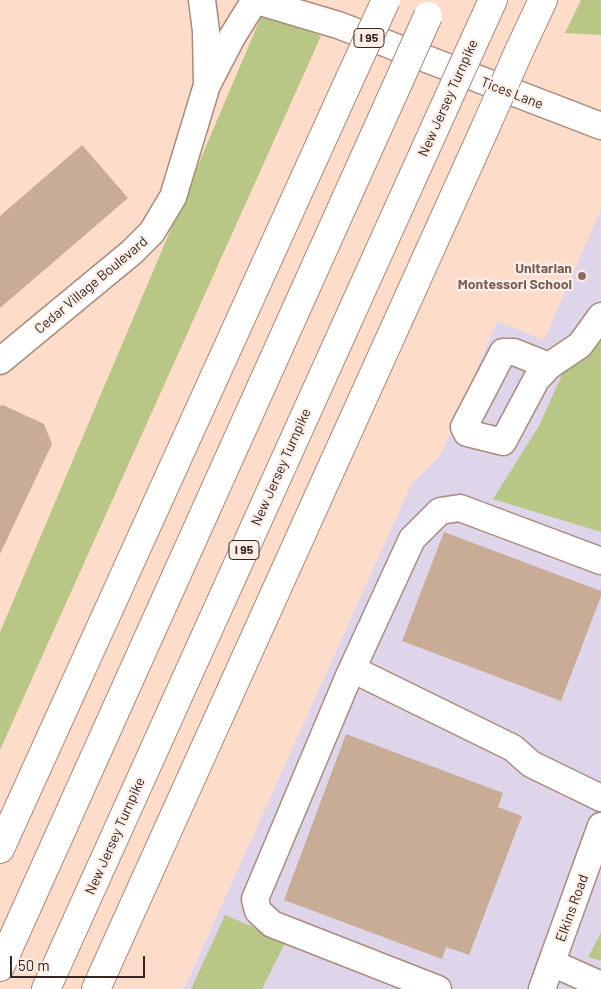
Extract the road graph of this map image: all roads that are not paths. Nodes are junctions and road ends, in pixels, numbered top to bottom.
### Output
1 (202, 0) edge
2 (255, 0) edge
3 (386, 0) edge
4 (493, 0) edge
5 (543, 0) edge
6 (432, 8) edge
7 (207, 85) junction
8 (601, 126) edge
9 (601, 316) edge
10 (0, 361) edge
11 (549, 366) dead end
12 (601, 561) edge
13 (352, 669) junction
14 (601, 798) edge
15 (601, 826) edge
16 (0, 849) edge
17 (592, 878) edge
18 (552, 963) junction
19 (0, 967) edge
20 (601, 985) edge
21 (46, 989) edge
22 (96, 989) edge
23 (438, 989) edge
24 (542, 989) edge

1 - 7 street, Cedar Village Boulevard
2 - 7 street, Cedar Village Boulevard
2 - 8 street, Tices Lane
3 - 16 highway, I 95, bridge
4 - 21 highway, New Jersey Turnpike / I 95, bridge
5 - 22 highway, bridge
6 - 19 highway, bridge
7 - 10 street, Cedar Village Boulevard
9 - 11 street
12 - 13 street
13 - 14 street
13 - 23 street
15 - 17 street, Elkins Road
17 - 18 street, Elkins Road
18 - 20 street
18 - 24 street, Elkins Road

